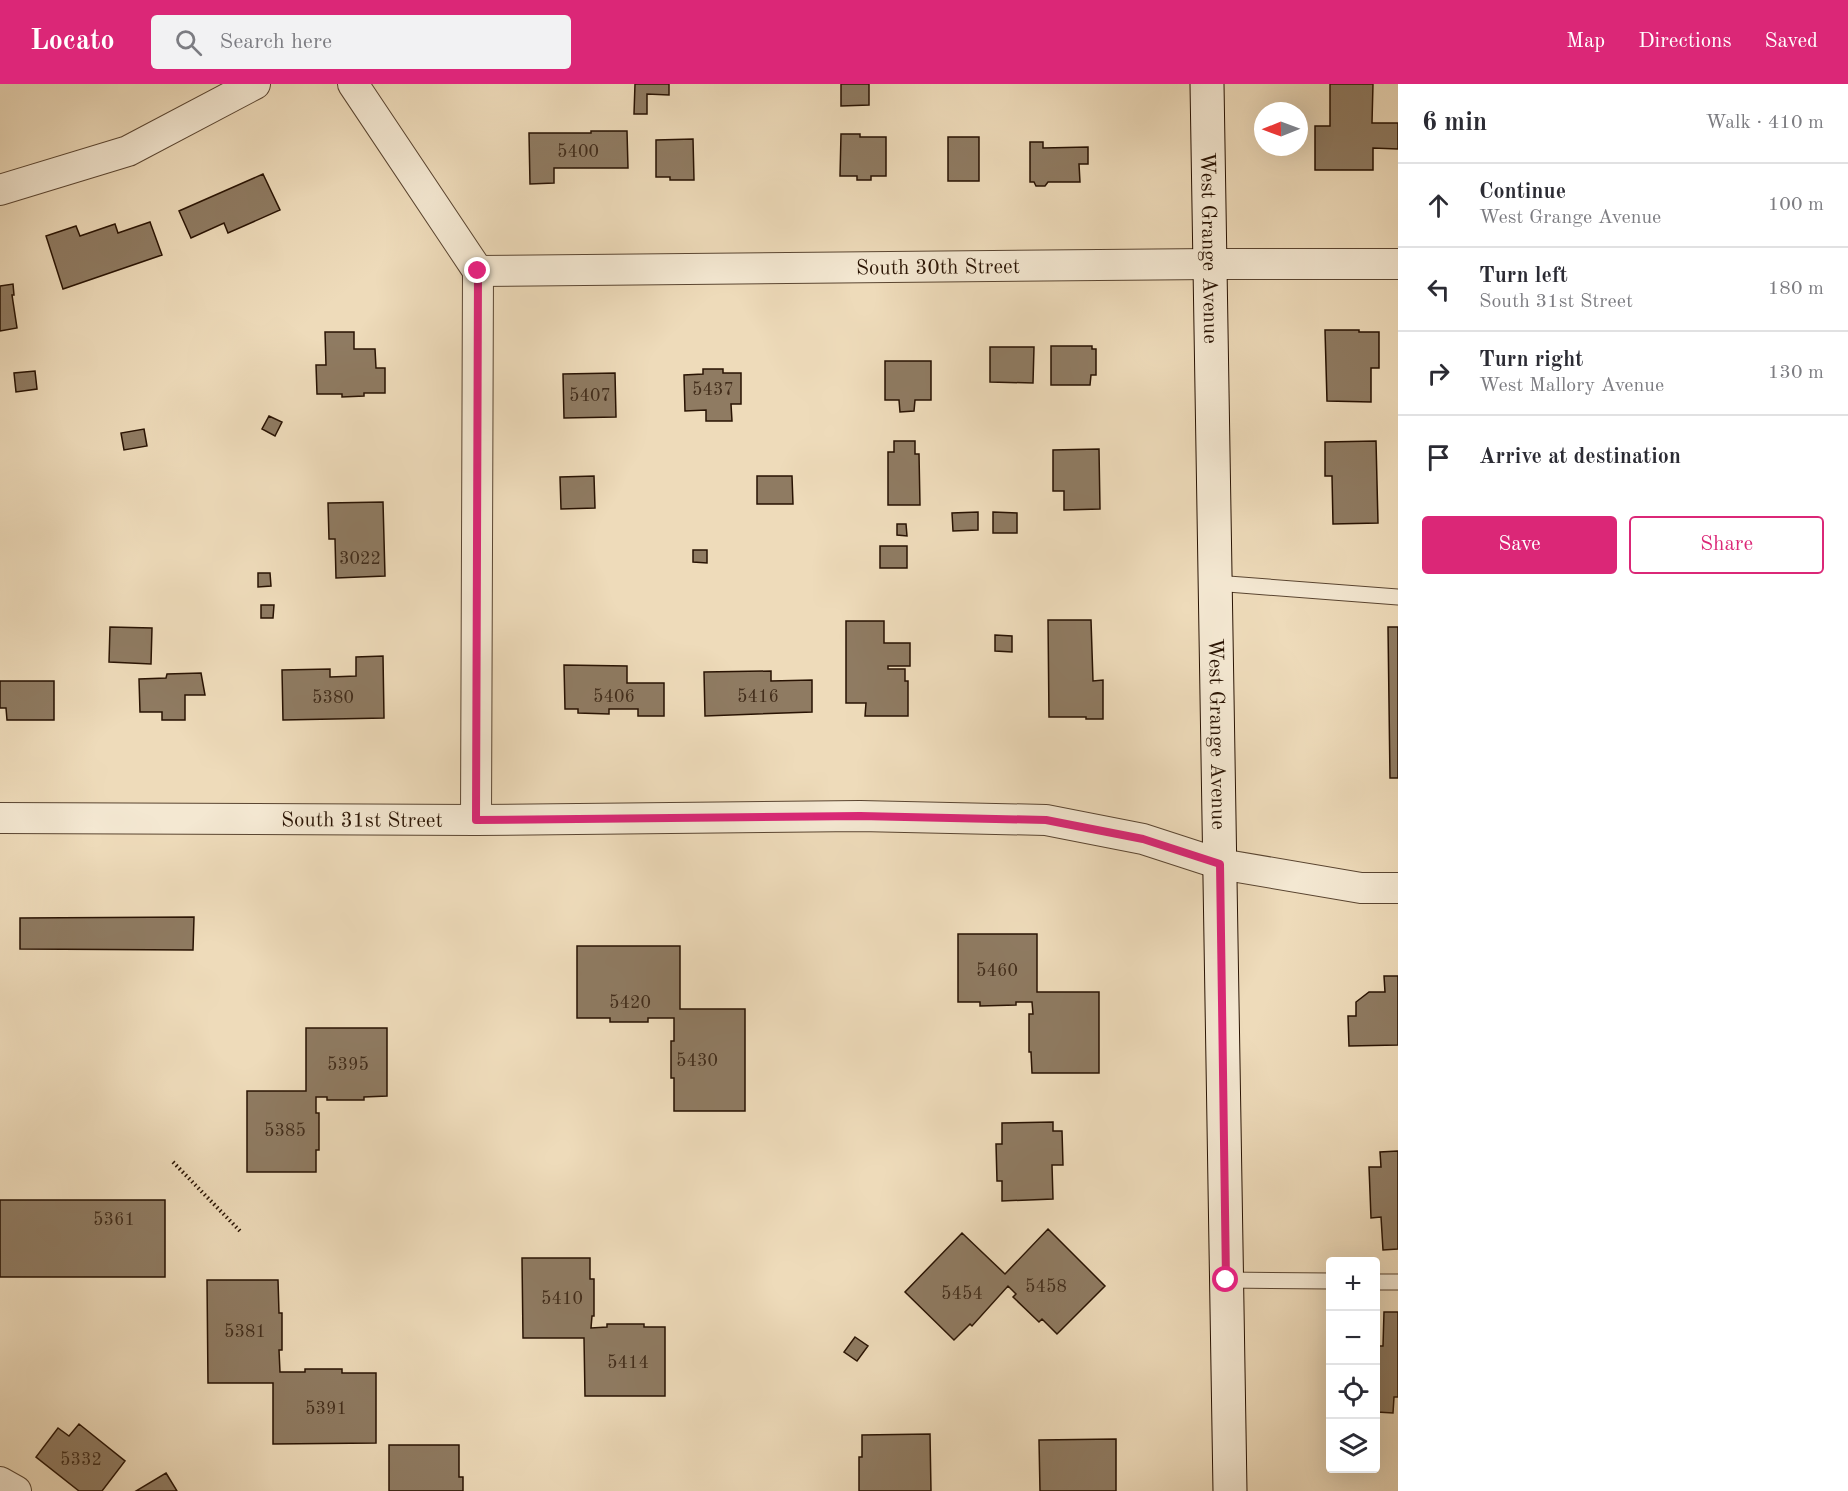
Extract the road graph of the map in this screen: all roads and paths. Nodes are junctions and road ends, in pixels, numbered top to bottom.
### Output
1 (255, 84) edge
2 (352, 84) edge
3 (1207, 84) edge
4 (0, 190) edge
5 (1210, 264) junction
6 (1398, 264) edge
7 (478, 271) junction
8 (1215, 583) junction
9 (1398, 597) edge
10 (0, 818) edge
11 (476, 820) junction
12 (1220, 864) junction
13 (1398, 888) edge
14 (173, 1162) dead end
15 (241, 1232) dead end
16 (1226, 1280) junction
17 (1326, 1281) edge
18 (1380, 1282) edge
19 (1398, 1282) edge
20 (0, 1482) edge
21 (16, 1491) edge
22 (1230, 1491) edge

1 - 4 street
2 - 7 street
3 - 5 street, West Grange Avenue
5 - 6 street, South 30th Street
5 - 7 street, South 30th Street
5 - 8 street, West Grange Avenue
7 - 11 street
8 - 9 lane
8 - 12 street, West Grange Avenue
10 - 11 street, South 31st Street
11 - 12 street, South 31st Street
12 - 13 street, South 31st Street
12 - 16 street, West Grange Avenue
14 - 15 path
16 - 17 lane
16 - 22 street, West Grange Avenue
18 - 19 lane
20 - 21 street

